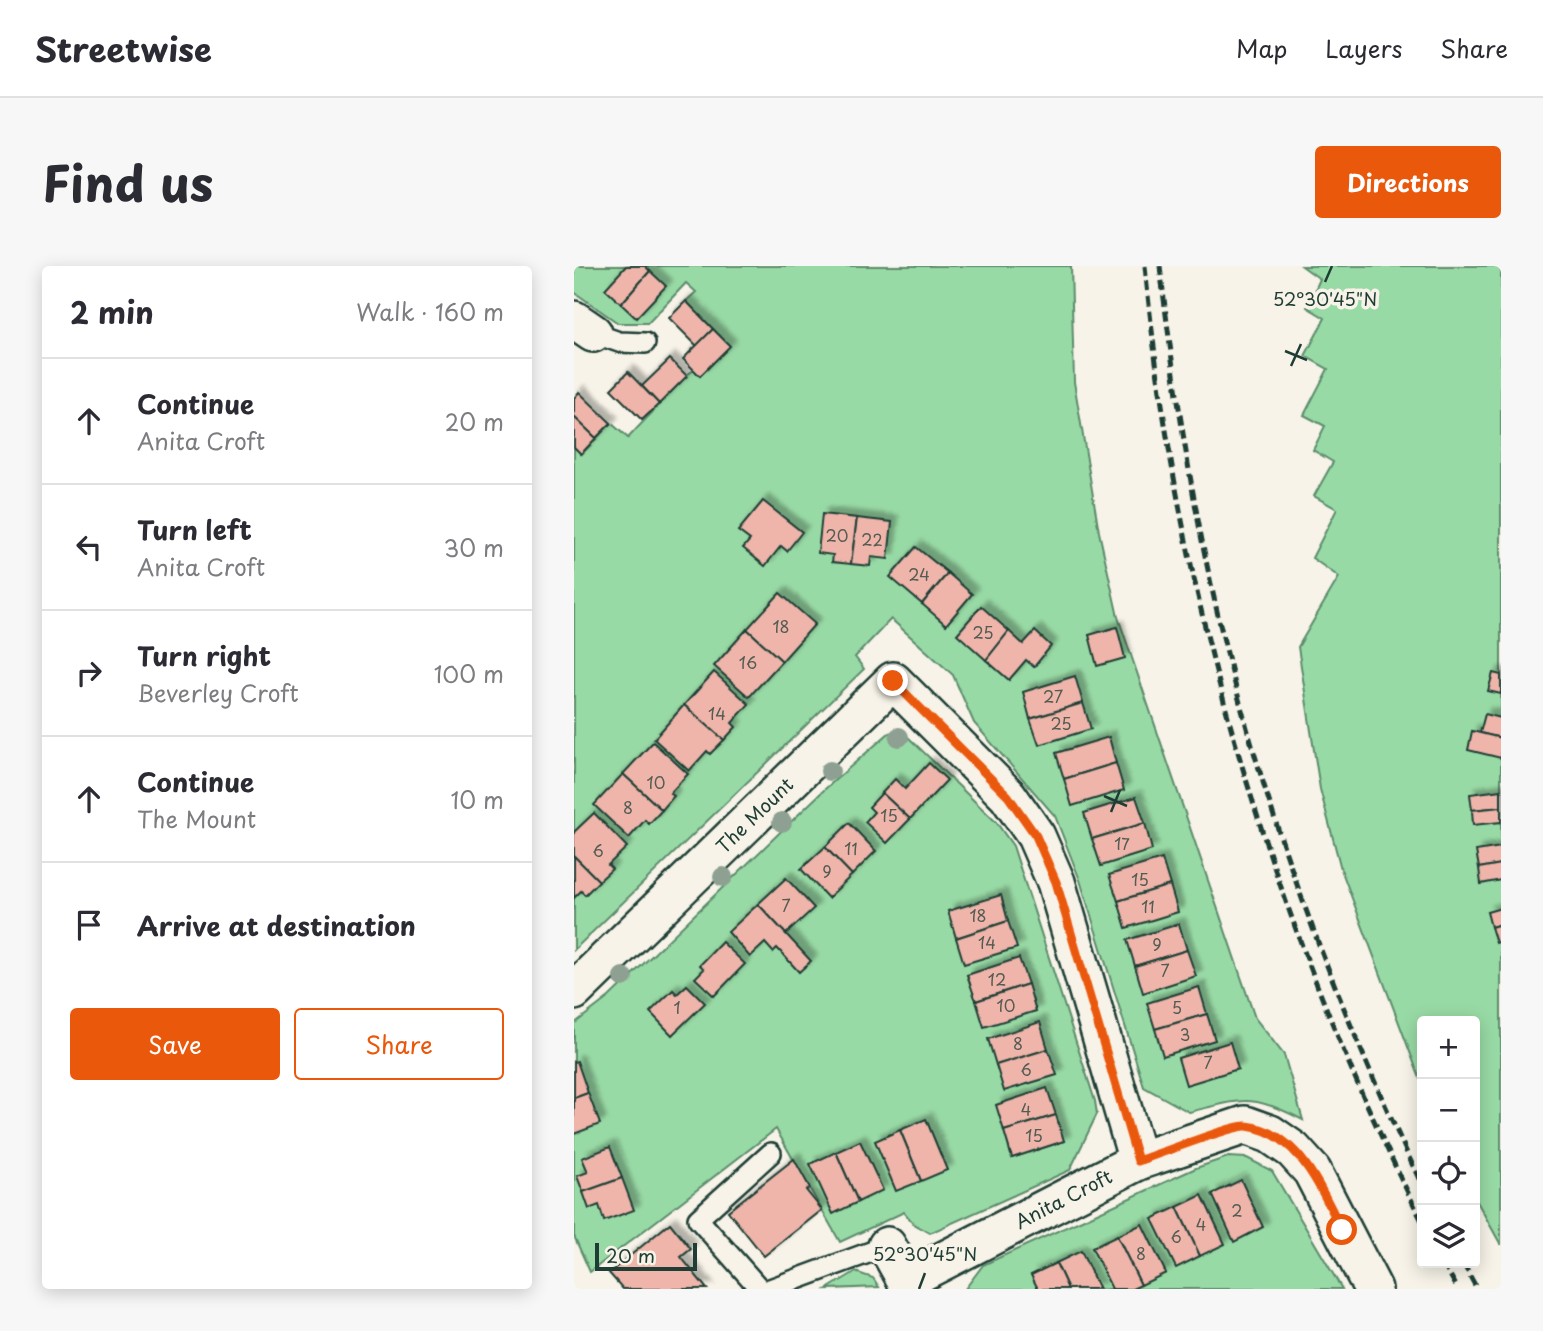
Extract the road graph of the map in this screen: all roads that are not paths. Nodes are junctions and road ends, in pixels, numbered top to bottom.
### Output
1 (584, 327) edge
2 (645, 343) dead end
3 (574, 991) edge
4 (771, 1153) dead end
5 (1138, 1161) junction
6 (887, 1246) joint
7 (909, 1285) edge
8 (760, 1289) edge
9 (770, 1289) edge
10 (1373, 1289) edge

1 - 2 lane
3 - 5 street, The Mount
4 - 8 lane
5 - 7 street, Anita Croft
5 - 10 street, Anita Croft
6 - 7 street, Anita Croft
6 - 9 lane

